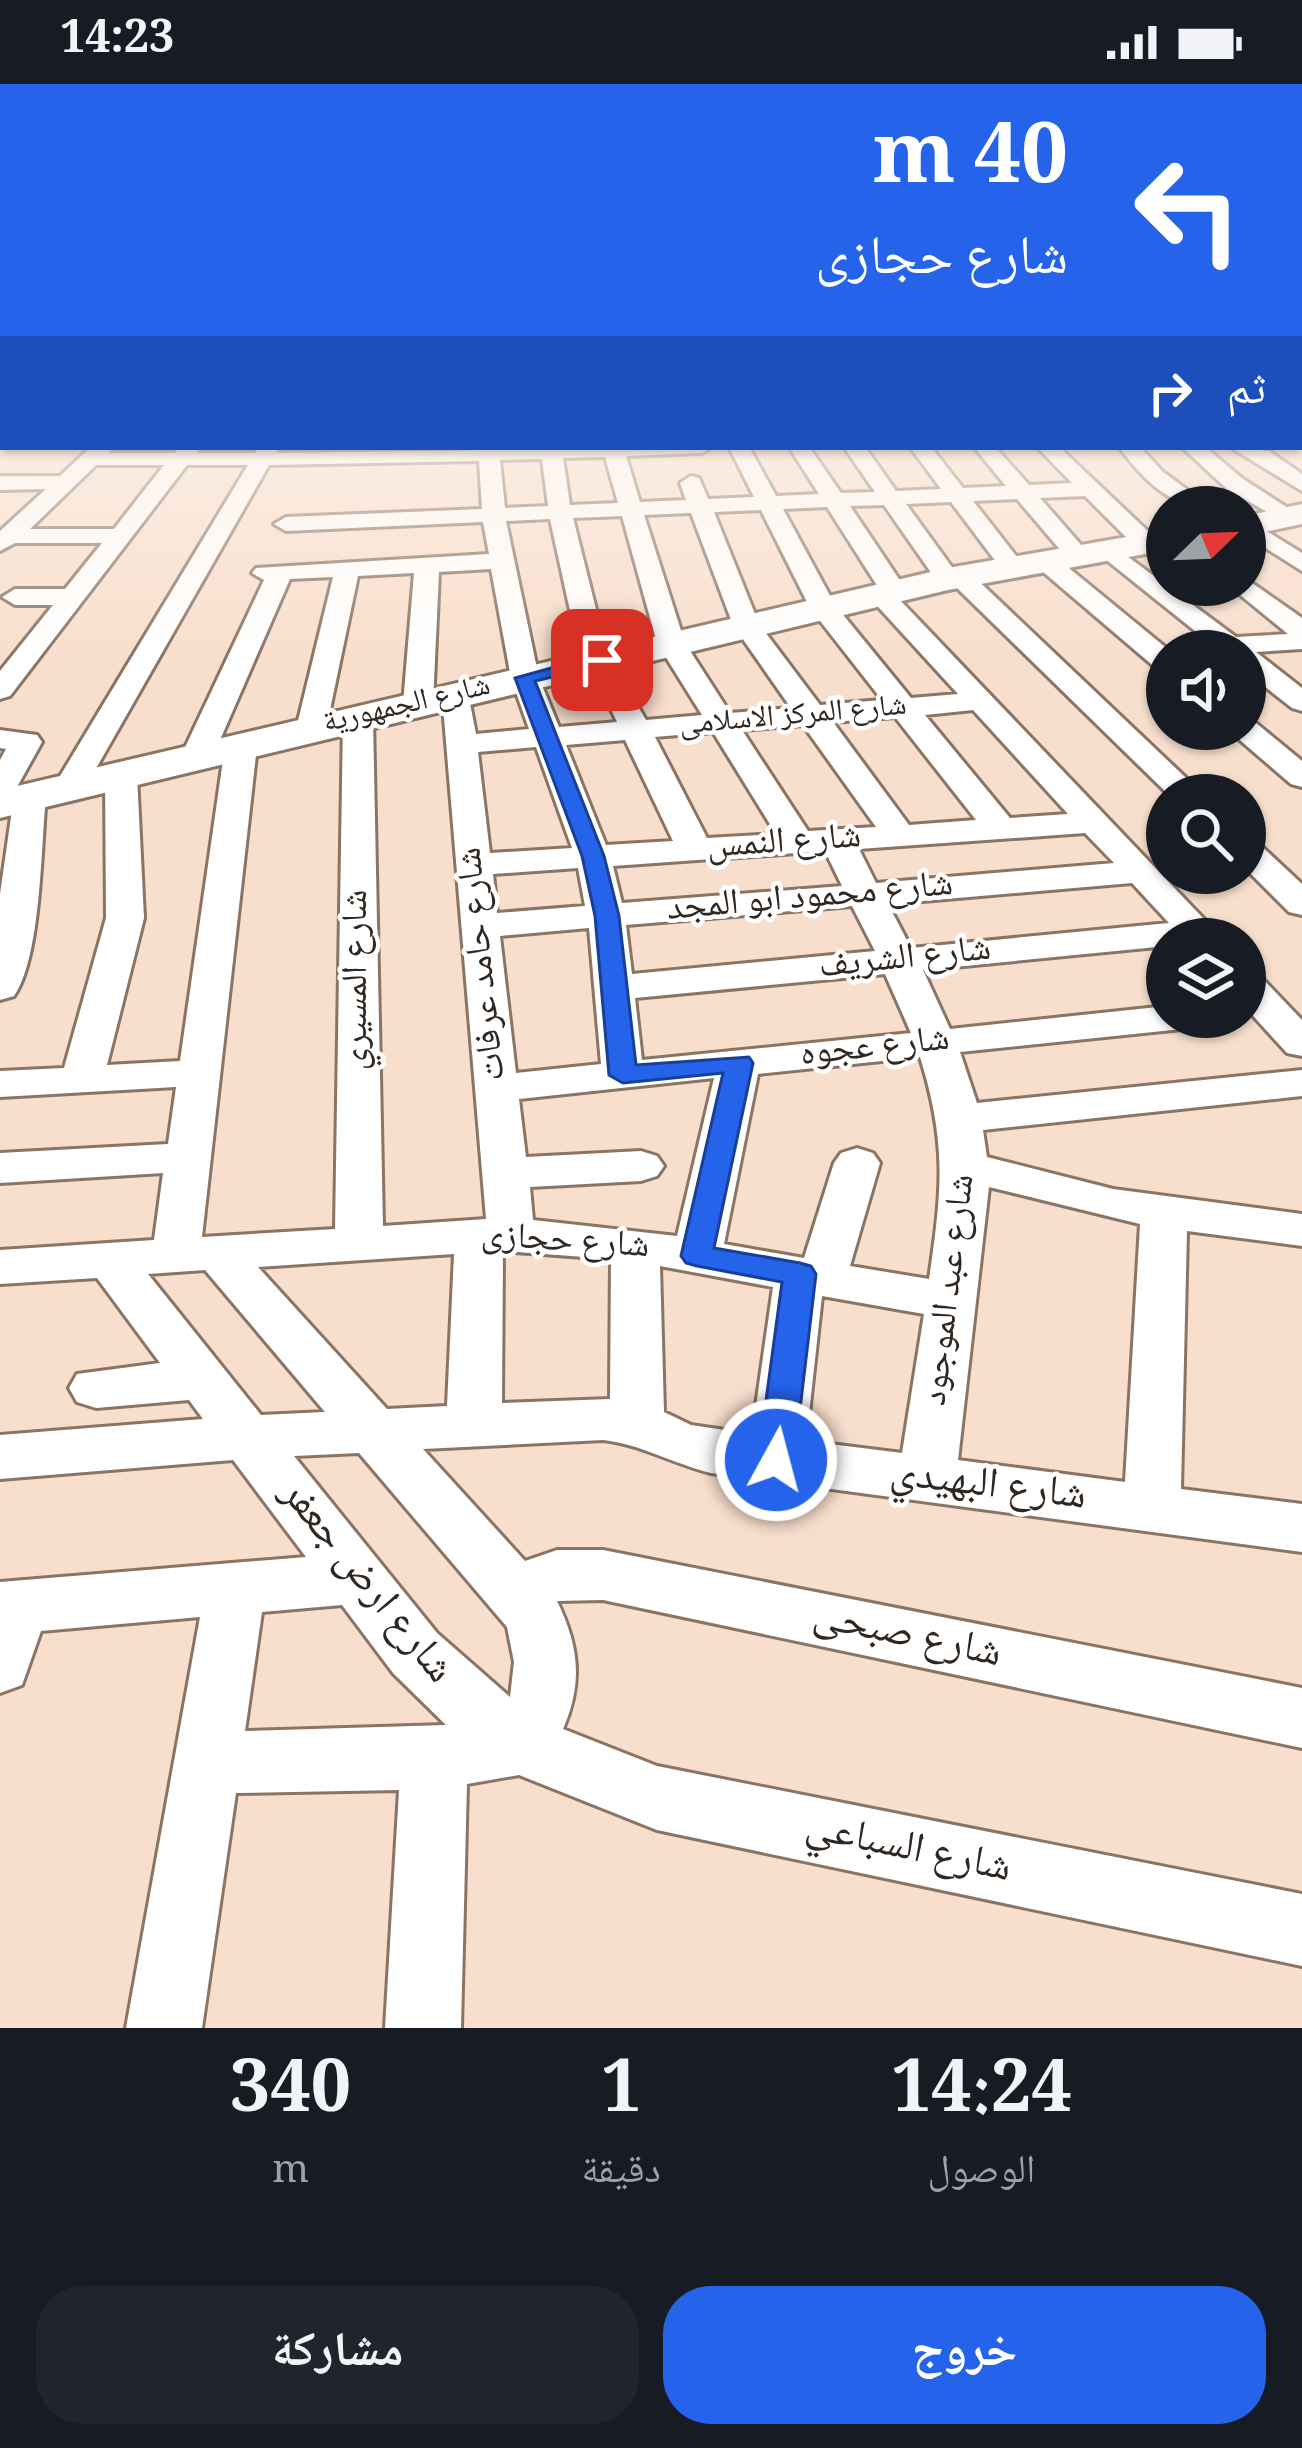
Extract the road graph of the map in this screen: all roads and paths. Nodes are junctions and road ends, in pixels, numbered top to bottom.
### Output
1 (25, 476) edge
2 (75, 476) edge
3 (166, 476) edge
4 (247, 476) edge
5 (497, 476) edge
6 (566, 476) edge
7 (620, 476) edge
8 (688, 476) edge
9 (754, 476) edge
10 (818, 476) edge
11 (875, 476) edge
12 (942, 476) edge
13 (1008, 476) edge
14 (1078, 476) edge
15 (1225, 476) edge
16 (1277, 476) edge
17 (344, 479) edge
18 (421, 481) edge
19 (70, 482) junction
20 (1092, 489) junction
21 (1021, 491) junction
22 (955, 493) junction
23 (889, 495) junction
24 (833, 498) junction
25 (767, 501) junction
26 (1298, 505) edge
27 (699, 506) junction
28 (0, 507) edge
29 (42, 507) junction
30 (629, 510) junction
31 (560, 514) junction
32 (1266, 517) edge
33 (494, 518) junction
34 (6, 536) edge
35 (117, 536) junction
36 (1266, 539) edge
37 (1106, 545) edge
38 (317, 560) junction
39 (501, 561) junction
40 (1302, 564) edge
41 (416, 566) junction
42 (346, 570) junction
43 (954, 578) junction
44 (887, 593) junction
45 (71, 597) junction
46 (1266, 604) edge
47 (823, 608) junction
48 (7, 611) edge
49 (746, 626) junction
50 (1147, 630) edge
51 (1212, 630) edge
52 (1302, 631) edge
53 (1302, 641) edge
54 (671, 643) junction
55 (1266, 647) edge
56 (0, 649) edge
57 (31, 649) junction
58 (598, 661) junction
59 (1266, 673) edge
60 (525, 678) junction
61 (0, 691) edge
62 (438, 699) junction
63 (980, 701) junction
64 (1302, 702) edge
65 (903, 708) junction
66 (813, 715) junction
67 (358, 718) junction
68 (722, 722) junction
69 (310, 729) junction
70 (636, 730) junction
71 (1266, 734) edge
72 (1302, 736) edge
73 (545, 737) junction
74 (0, 739) edge
75 (463, 744) junction
76 (241, 746) junction
77 (1266, 746) edge
78 (197, 756) junction
79 (1165, 774) edge
80 (121, 775) junction
81 (1302, 777) edge
82 (18, 790) edge
83 (1094, 822) junction
84 (1001, 829) junction
85 (900, 836) junction
86 (818, 841) junction
87 (695, 850) junction
88 (593, 856) junction
89 (475, 865) junction
90 (1266, 869) edge
91 (1140, 872) junction
92 (863, 895) junction
93 (1302, 904) edge
94 (607, 916) junction
95 (1184, 918) edge
96 (481, 926) junction
97 (1146, 940) edge
98 (895, 961) junction
99 (0, 988) edge
100 (614, 988) junction
101 (1266, 1012) edge
102 (1146, 1021) edge
103 (934, 1042) junction
104 (1302, 1044) edge
105 (739, 1063) junction
106 (199, 1073) junction
107 (623, 1075) junction
108 (82, 1079) junction
109 (1302, 1083) edge
110 (0, 1084) edge
111 (496, 1088) junction
112 (963, 1118) junction
113 (188, 1157) junction
114 (857, 1163) dead end
115 (641, 1166) dead end
116 (967, 1166) junction
117 (0, 1168) edge
118 (505, 1173) junction
119 (1164, 1215) junction
120 (1302, 1230) edge
121 (495, 1234) junction
122 (359, 1242) junction
123 (635, 1245) junction
124 (196, 1253) junction
125 (697, 1256) junction
126 (109, 1259) junction
127 (0, 1267) edge
128 (811, 1276) junction
129 (951, 1301) junction
130 (202, 1379) junction
131 (96, 1388) dead end
132 (637, 1423) junction
133 (474, 1425) junction
134 (374, 1431) junction
135 (248, 1437) junction
136 (0, 1456) edge
137 (776, 1460) junction
138 (928, 1479) junction
139 (1152, 1508) junction
140 (1302, 1528) edge
141 (356, 1578) junction
142 (236, 1588) junction
143 (514, 1591) junction
144 (9, 1607) edge
145 (0, 1665) edge
146 (1302, 1718) edge
147 (521, 1744) junction
148 (434, 1758) junction
149 (207, 1763) junction
150 (1302, 1930) edge
151 (164, 2028) edge
152 (423, 2028) edge

1 - 19 street
2 - 19 street
3 - 35 street
4 - 82 street
5 - 33 street
6 - 31 street
7 - 30 street, شارع عبد الموجود
8 - 27 street
9 - 25 street
10 - 24 street
11 - 23 street
12 - 22 street
13 - 21 street
14 - 20 street
15 - 26 street
16 - 26 street
17 - 17 street
17 - 18 street
17 - 18 street
17 - 38 street
18 - 33 street
18 - 41 street, شارع حامد عرفات
19 - 29 street
20 - 21 street
20 - 37 street
21 - 22 street
21 - 37 street
22 - 23 street
22 - 37 street
23 - 24 street
23 - 43 street
24 - 25 street
24 - 44 street
25 - 27 street
25 - 47 street
26 - 32 street
27 - 30 street
27 - 49 street
28 - 29 street
29 - 34 street
30 - 31 street
30 - 54 street, شارع عبد الموجود
31 - 33 street
31 - 58 street
33 - 39 street
34 - 35 street
35 - 45 street
36 - 40 street
37 - 43 street, شارع الجمهورية
37 - 50 street
37 - 51 street
38 - 42 street
38 - 78 street
39 - 41 street
39 - 60 street
41 - 42 street
41 - 62 street, شارع حامد عرفات
42 - 69 street
43 - 44 street, شارع الجمهورية
43 - 79 street
44 - 47 street, شارع الجمهورية
44 - 63 street
45 - 48 street
45 - 57 street
46 - 52 street
47 - 49 street, شارع الجمهورية
47 - 65 street
49 - 54 street, شارع الجمهورية
49 - 66 street
53 - 55 street
54 - 58 street, شارع الجمهورية
54 - 68 street, شارع عبد الموجود
56 - 57 street
57 - 61 street
58 - 60 street, شارع الجمهورية
58 - 70 street
59 - 64 street
60 - 62 street, شارع الجمهورية
60 - 73 street
62 - 67 street, شارع الجمهورية
62 - 75 street, شارع حامد عرفات
63 - 65 street, شارع المركز الاسلامى
63 - 83 street
65 - 66 street, شارع المركز الاسلامى
65 - 84 street
66 - 68 street, شارع المركز الاسلامى
66 - 85 street
67 - 69 street, شارع الجمهورية
67 - 122 street, شارع المسيري
68 - 70 street, شارع المركز الاسلامى
68 - 86 street, شارع عبد الموجود
69 - 76 street, شارع الجمهورية
70 - 73 street, شارع المركز الاسلامى
70 - 87 street
71 - 72 street
73 - 75 street, شارع المركز الاسلامى
73 - 88 street
74 - 82 street
75 - 89 street, شارع حامد عرفات
76 - 78 street, شارع الجمهورية
76 - 106 street
77 - 81 street
78 - 80 street, شارع الجمهورية
80 - 82 street, شارع الجمهورية
80 - 108 street
82 - 99 street
83 - 84 street, شارع النمس
83 - 91 street
84 - 85 street, شارع النمس
85 - 86 street, شارع النمس
86 - 87 street, شارع النمس
86 - 92 street, شارع عبد الموجود
87 - 88 street, شارع النمس
88 - 89 street, شارع النمس
88 - 94 street
89 - 96 street, شارع حامد عرفات
90 - 93 street
91 - 92 street, شارع محمود ابو المجد
91 - 95 street
92 - 94 street, شارع محمود ابو المجد
92 - 98 street, شارع عبد الموجود
94 - 96 street, شارع محمود ابو المجد
94 - 100 street
96 - 111 street, شارع حامد عرفات
97 - 98 street, شارع الشريف
98 - 100 street, شارع الشريف
98 - 103 street, شارع عبد الموجود
100 - 107 street
101 - 104 street
102 - 103 street, شارع عجوه
103 - 105 street, شارع عجوه
103 - 112 street, شارع عبد الموجود
105 - 107 street, شارع عجوه
105 - 125 street
106 - 108 street
106 - 113 street
107 - 111 street, شارع عجوه
108 - 110 street
109 - 112 street
111 - 118 street, شارع حامد عرفات
112 - 116 street, شارع عبد الموجود
113 - 117 street
113 - 124 street
114 - 128 street
115 - 118 street
116 - 119 street
116 - 129 street, شارع عبد الموجود
118 - 121 street, شارع حامد عرفات
119 - 120 street
119 - 139 street
121 - 122 street, شارع حجازى
121 - 123 street, شارع حجازى
121 - 133 street, شارع حامد عرفات
122 - 124 street, شارع حجازى
123 - 125 street, شارع حجازى
123 - 132 street
124 - 126 street, شارع حجازى
124 - 134 street
125 - 128 street, شارع حجازى
126 - 127 street, شارع حجازى
126 - 130 street, شارع ارض جعفر
128 - 129 street, شارع حجازى
128 - 137 street
129 - 138 street, شارع عبد الموجود
130 - 131 street
130 - 135 street, شارع ارض جعفر
132 - 133 street, شارع البهيدي
132 - 137 street, شارع البهيدي
133 - 134 street, شارع البهيدي
134 - 135 street, شارع البهيدي
134 - 143 street
135 - 136 street, شارع البهيدي
135 - 141 street, شارع ارض جعفر
137 - 138 street, شارع البهيدي
138 - 139 street, شارع البهيدي
139 - 140 street, شارع البهيدي
141 - 142 street
141 - 147 street, شارع ارض جعفر
142 - 144 street
142 - 149 street
143 - 146 street, شارع صبحى
143 - 147 street
144 - 145 street
147 - 148 street
147 - 150 street, شارع السباعي
148 - 149 street
148 - 152 street
149 - 151 street

